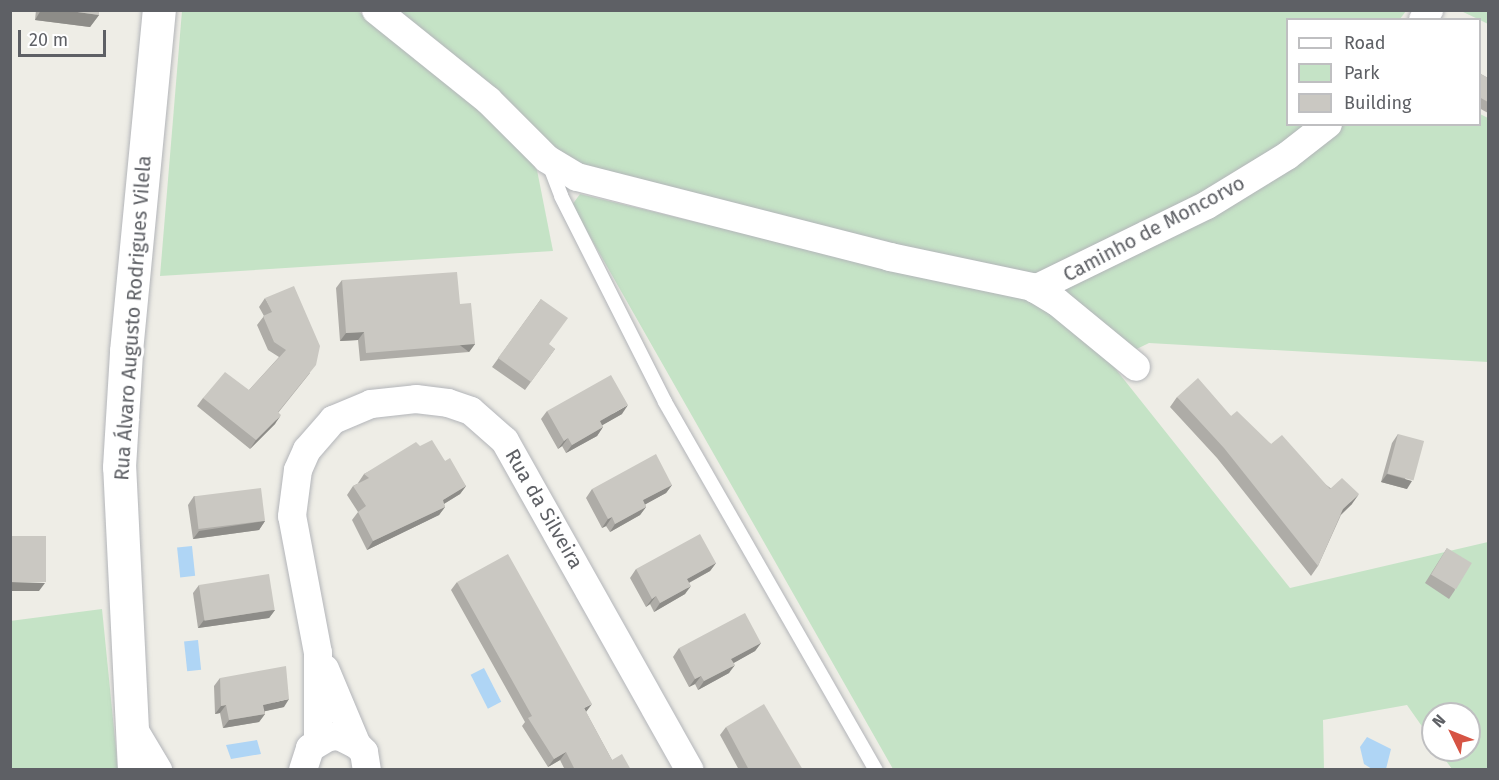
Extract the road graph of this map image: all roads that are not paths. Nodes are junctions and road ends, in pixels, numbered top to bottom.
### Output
1 (159, 10) edge
2 (376, 10) edge
3 (1326, 126) edge
4 (548, 159) junction
5 (1035, 289) junction
6 (1136, 367) dead end
7 (318, 653) junction
8 (130, 723) junction
9 (310, 753) edge
10 (365, 761) edge
11 (134, 770) edge
12 (158, 770) edge
13 (289, 770) edge
14 (690, 770) edge
15 (876, 770) edge

1 - 8 main road, Rua Álvaro Augusto Rodrigues Vilela
2 - 4 street
3 - 5 street, Caminho de Moncorvo
4 - 5 street
4 - 15 lane
5 - 6 street
7 - 9 street, Rua da Silveira
7 - 10 street, Rua da Silveira
7 - 14 street, Rua da Silveira
8 - 11 main road, Rua Álvaro Augusto Rodrigues Vilela
8 - 12 street
9 - 10 street, Rua da Silveira
9 - 13 street

